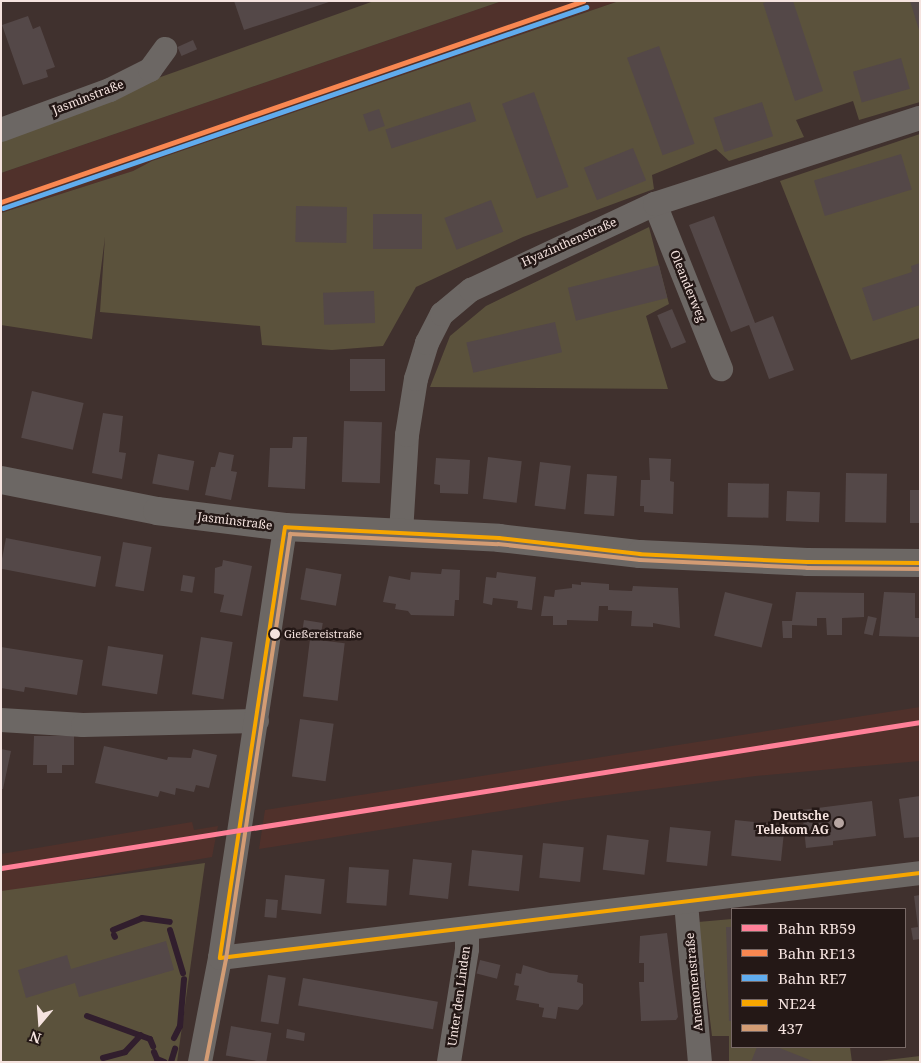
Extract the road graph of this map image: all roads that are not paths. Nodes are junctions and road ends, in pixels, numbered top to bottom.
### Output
1 (165, 49) dead end
2 (920, 118) edge
3 (1, 130) edge
4 (655, 204) junction
5 (721, 369) dead end
6 (1, 480) edge
7 (285, 527) junction
8 (401, 533) junction
9 (920, 563) edge
10 (1, 720) edge
11 (257, 721) junction
12 (920, 873) edge
13 (686, 903) junction
14 (467, 929) junction
15 (220, 958) junction
16 (200, 1062) edge
17 (449, 1062) edge
18 (700, 1062) edge

1 - 3 street, Jasminstraße
2 - 4 street, Hyazinthenstraße
4 - 5 street, Oleanderweg
4 - 8 street, Hyazinthenstraße
6 - 7 street, Jasminstraße
7 - 8 street, Jasminstraße
7 - 11 street
8 - 9 street, Jasminstraße
10 - 11 street
11 - 15 street
12 - 13 street
13 - 14 street
13 - 18 street, Anemonenstraße
14 - 15 street
14 - 17 street, Unter den Linden
15 - 16 street

